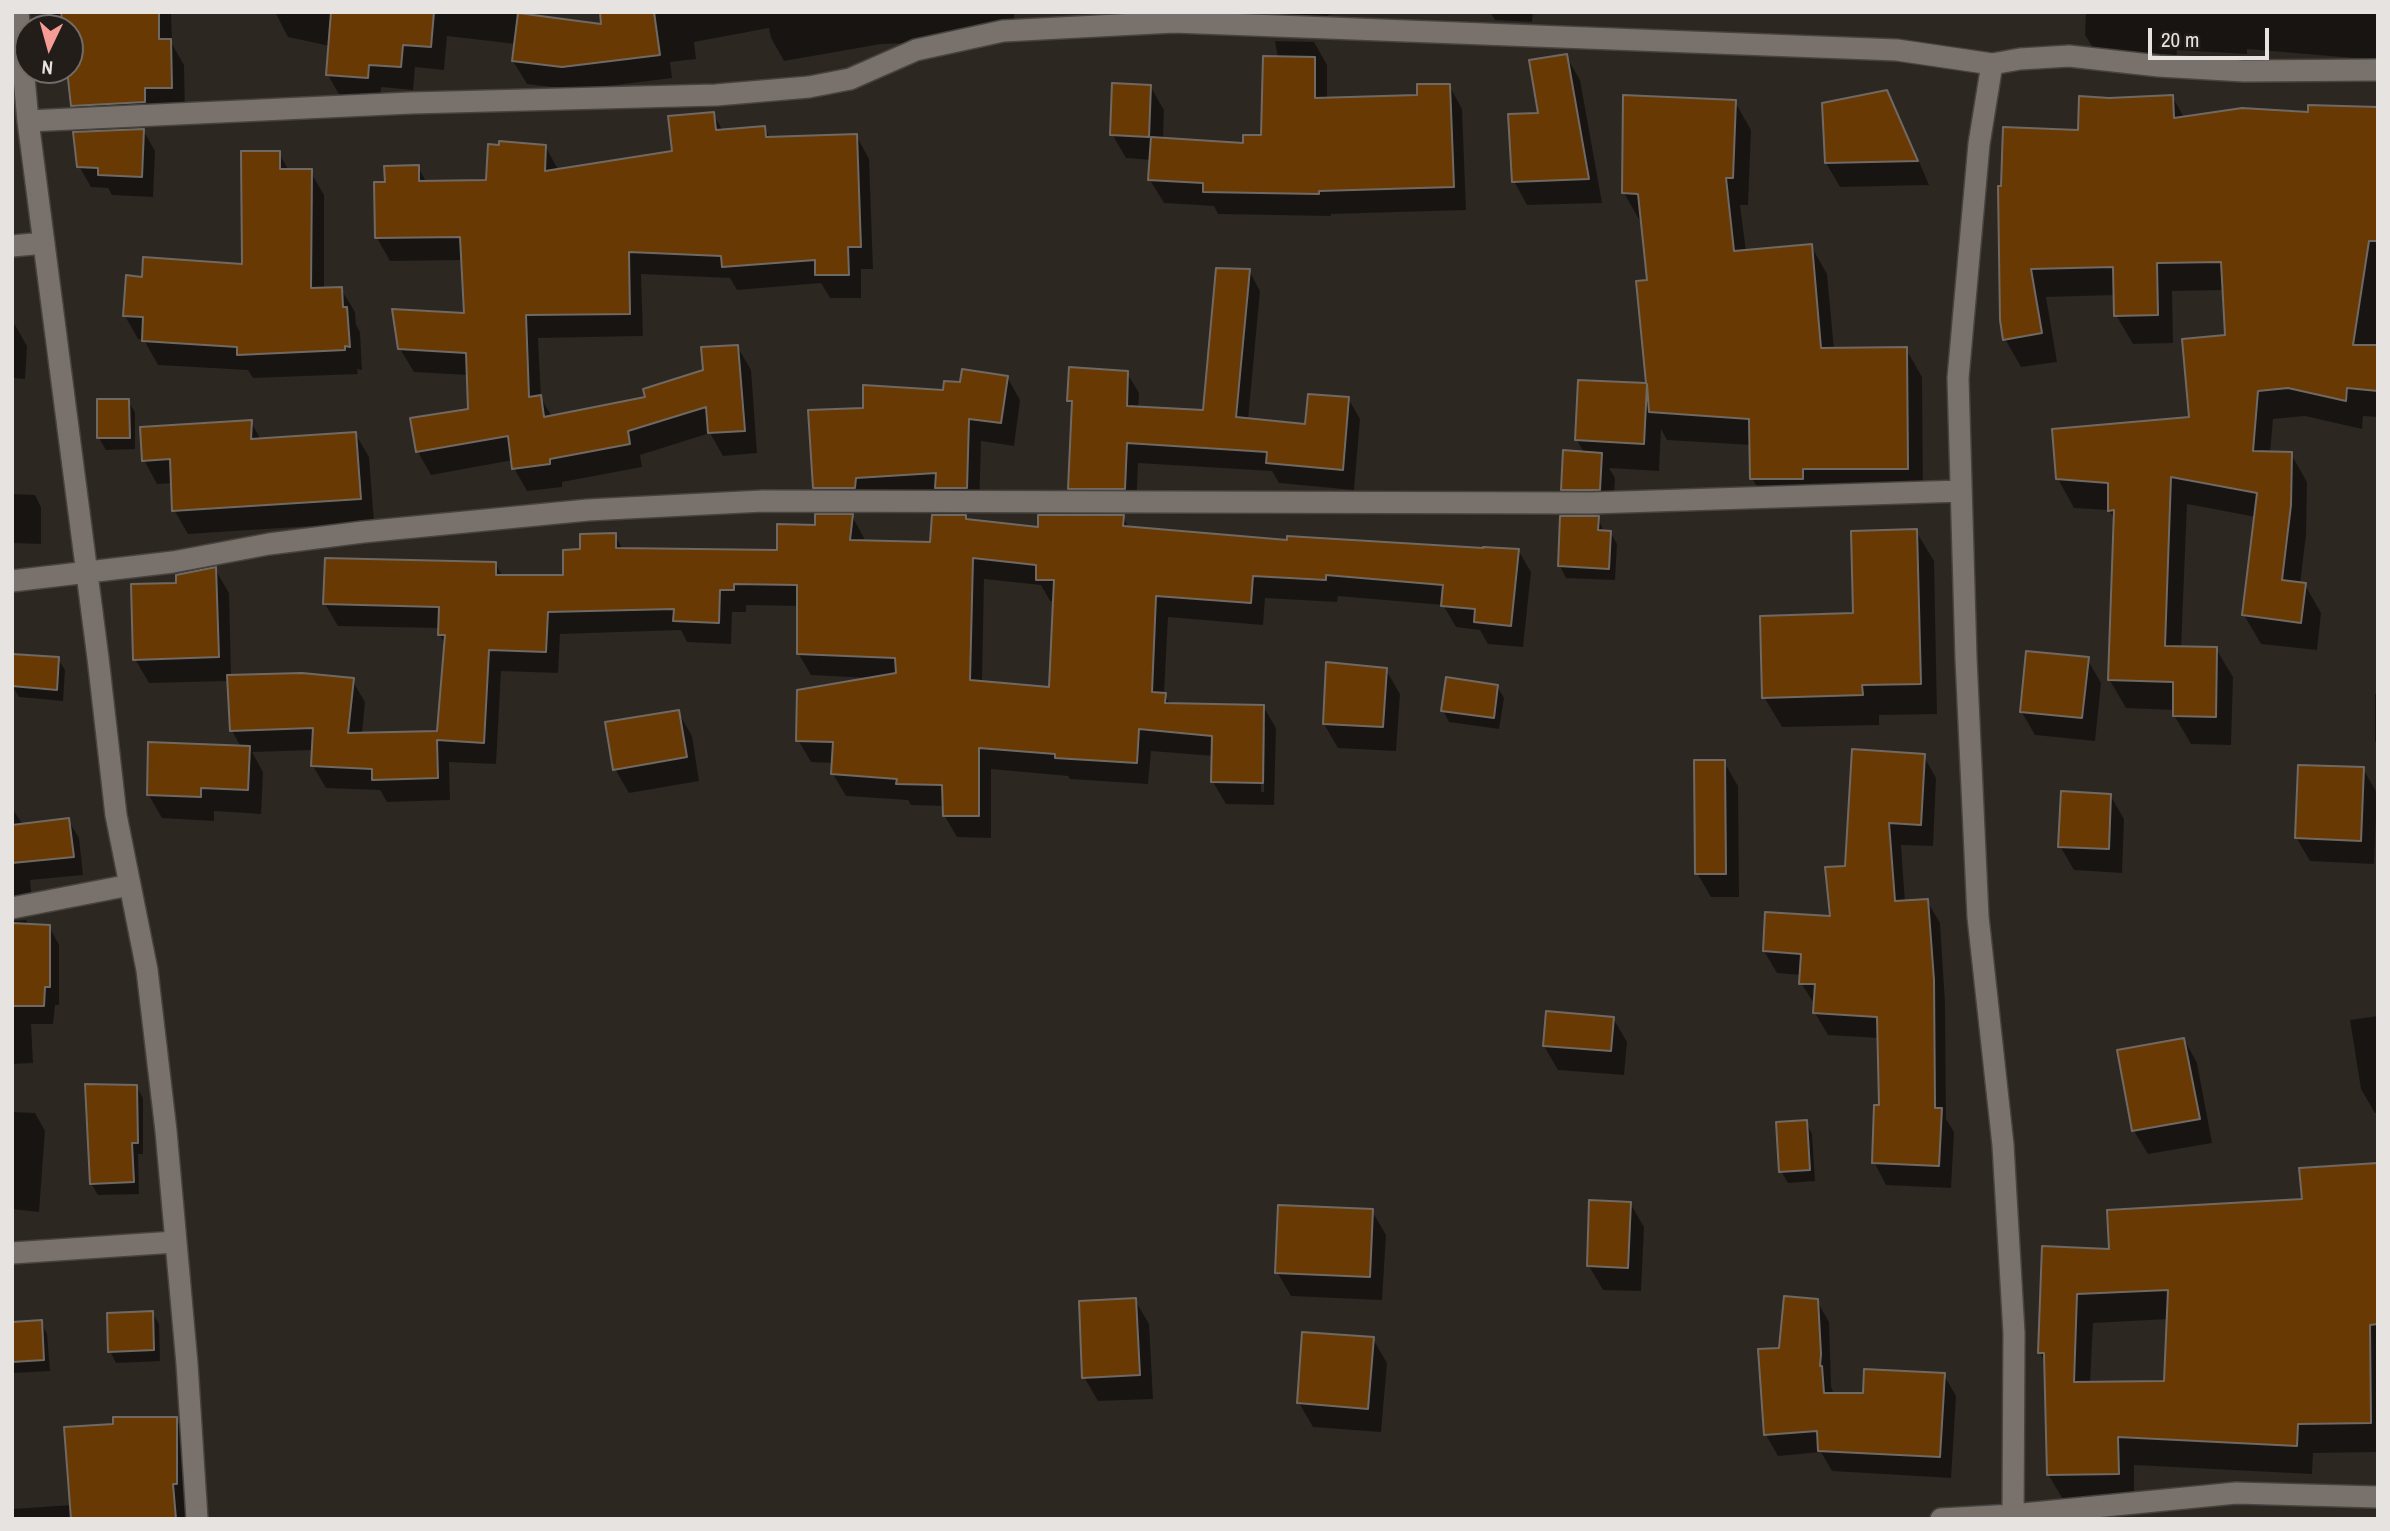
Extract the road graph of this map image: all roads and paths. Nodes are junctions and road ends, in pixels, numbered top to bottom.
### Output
1 (18, 12) edge
2 (1992, 64) junction
3 (2378, 70) edge
4 (28, 121) junction
5 (44, 243) junction
6 (12, 246) edge
7 (1961, 491) junction
8 (86, 573) junction
9 (12, 580) edge
10 (130, 885) junction
11 (12, 908) edge
12 (175, 1242) junction
13 (12, 1253) edge
14 (2378, 1497) edge
15 (2013, 1517) edge
16 (197, 1519) edge
17 (1941, 1519) edge

1 - 4 street
2 - 3 street
2 - 4 street
2 - 7 street
4 - 5 street
5 - 6 street
5 - 8 street
7 - 8 street
7 - 15 street
8 - 9 street
8 - 10 street
10 - 11 street
10 - 12 street
12 - 13 street
12 - 16 street
14 - 15 street
15 - 17 street

